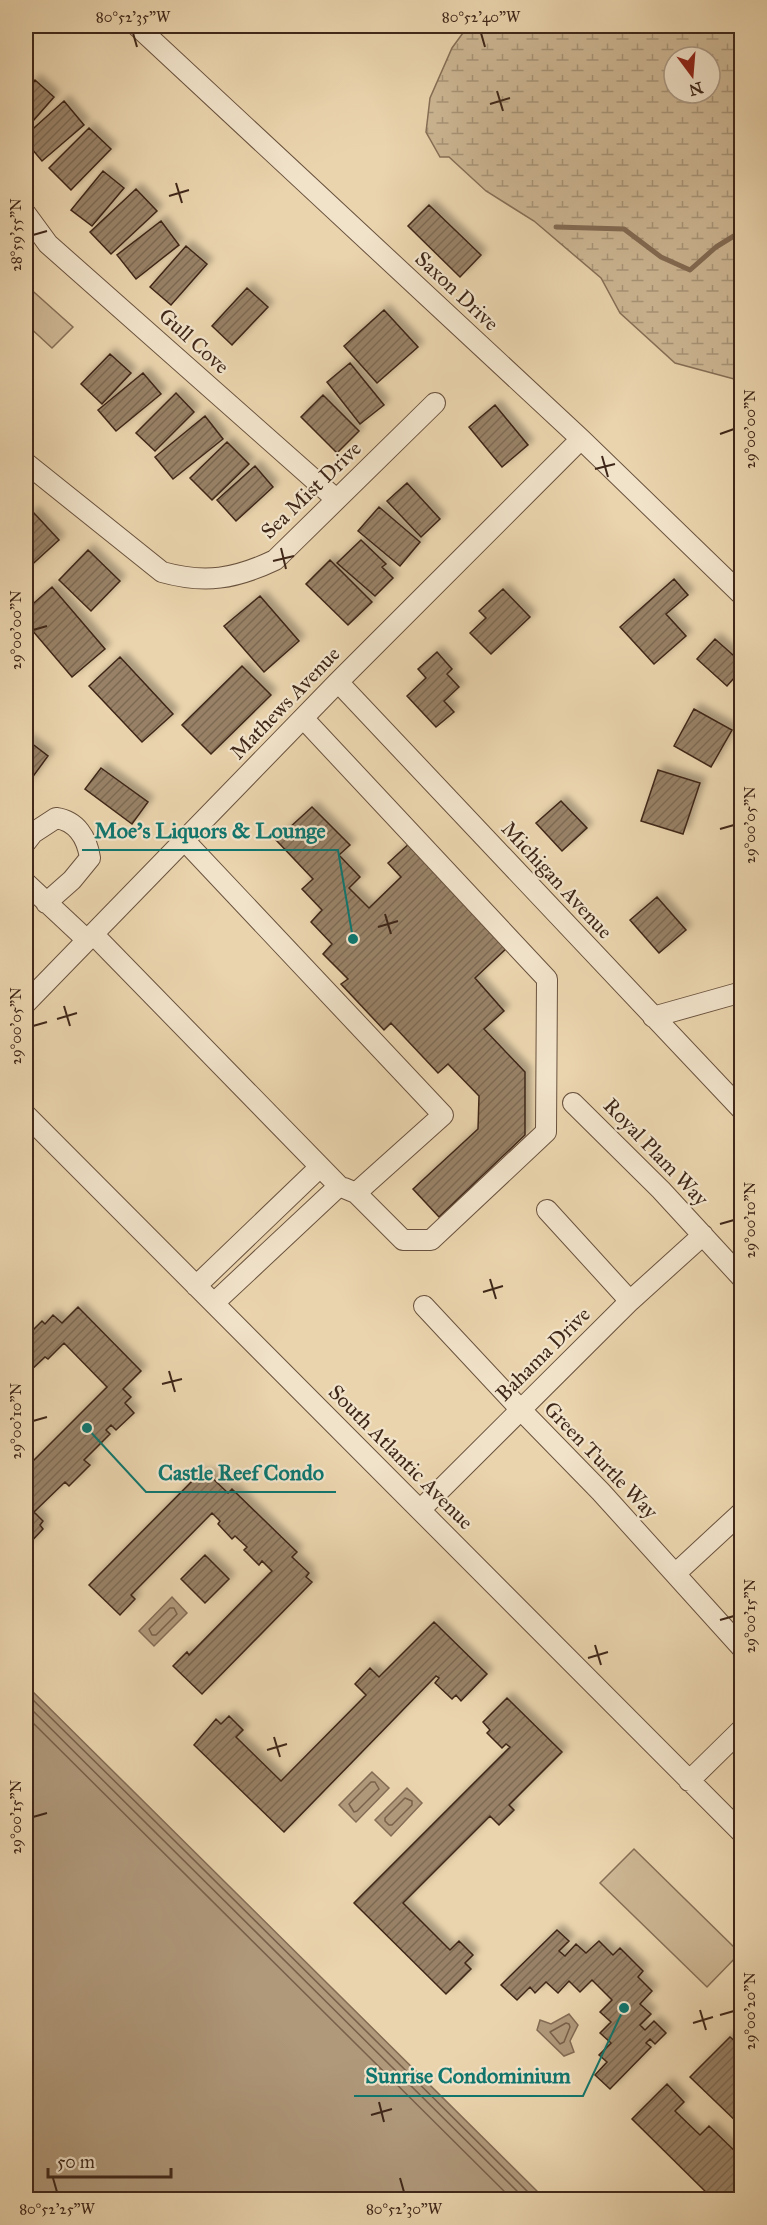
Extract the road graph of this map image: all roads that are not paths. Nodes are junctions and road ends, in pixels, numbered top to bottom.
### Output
1 (137, 26) edge
2 (26, 214) edge
3 (435, 403) dead end
4 (581, 439) junction
5 (26, 463) edge
6 (336, 499) junction
7 (741, 595) edge
8 (338, 681) junction
9 (303, 718) junction
10 (184, 840) junction
11 (26, 842) edge
12 (26, 883) edge
13 (46, 903) junction
14 (90, 937) junction
15 (741, 992) edge
16 (26, 1003) edge
17 (653, 1017) junction
18 (573, 1103) dead end
19 (741, 1110) edge
20 (26, 1115) edge
21 (320, 1167) junction
22 (348, 1190) junction
23 (547, 1210) dead end
24 (703, 1235) junction
25 (741, 1278) edge
26 (196, 1286) junction
27 (630, 1301) junction
28 (214, 1304) junction
29 (424, 1306) dead end
30 (521, 1410) junction
31 (420, 1510) junction
32 (741, 1512) edge
33 (675, 1574) junction
34 (741, 1648) edge
35 (741, 1729) edge
36 (689, 1781) junction
37 (741, 1833) edge

1 - 4 street, Saxon Drive
2 - 6 street, Gull Cove
3 - 6 street, Sea Mist Drive
4 - 7 street, Saxon Drive
4 - 8 street, Mathews Avenue
5 - 6 street, Sea Mist Drive
8 - 9 street, Mathews Avenue
8 - 17 street, Michigan Avenue
9 - 10 street, Mathews Avenue
9 - 22 street
10 - 14 street, Mathews Avenue
10 - 22 street
11 - 13 street
12 - 13 street
13 - 14 street
14 - 16 street, Mathews Avenue
14 - 21 street
15 - 17 street
17 - 19 street, Michigan Avenue
18 - 24 street, Royal Plam Way
20 - 26 street, South Atlantic Avenue
21 - 22 street
21 - 26 street
22 - 28 street
23 - 27 street
24 - 25 street, Royal Plam Way
24 - 27 street, Bahama Drive
26 - 28 street, South Atlantic Avenue
27 - 30 street, Bahama Drive
28 - 31 street, South Atlantic Avenue
29 - 30 street, Green Turtle Way
30 - 31 street, Bahama Drive
30 - 33 street, Green Turtle Way
31 - 36 street, South Atlantic Avenue
32 - 33 street
33 - 34 street, Green Turtle Way
35 - 36 street
36 - 37 street, South Atlantic Avenue

